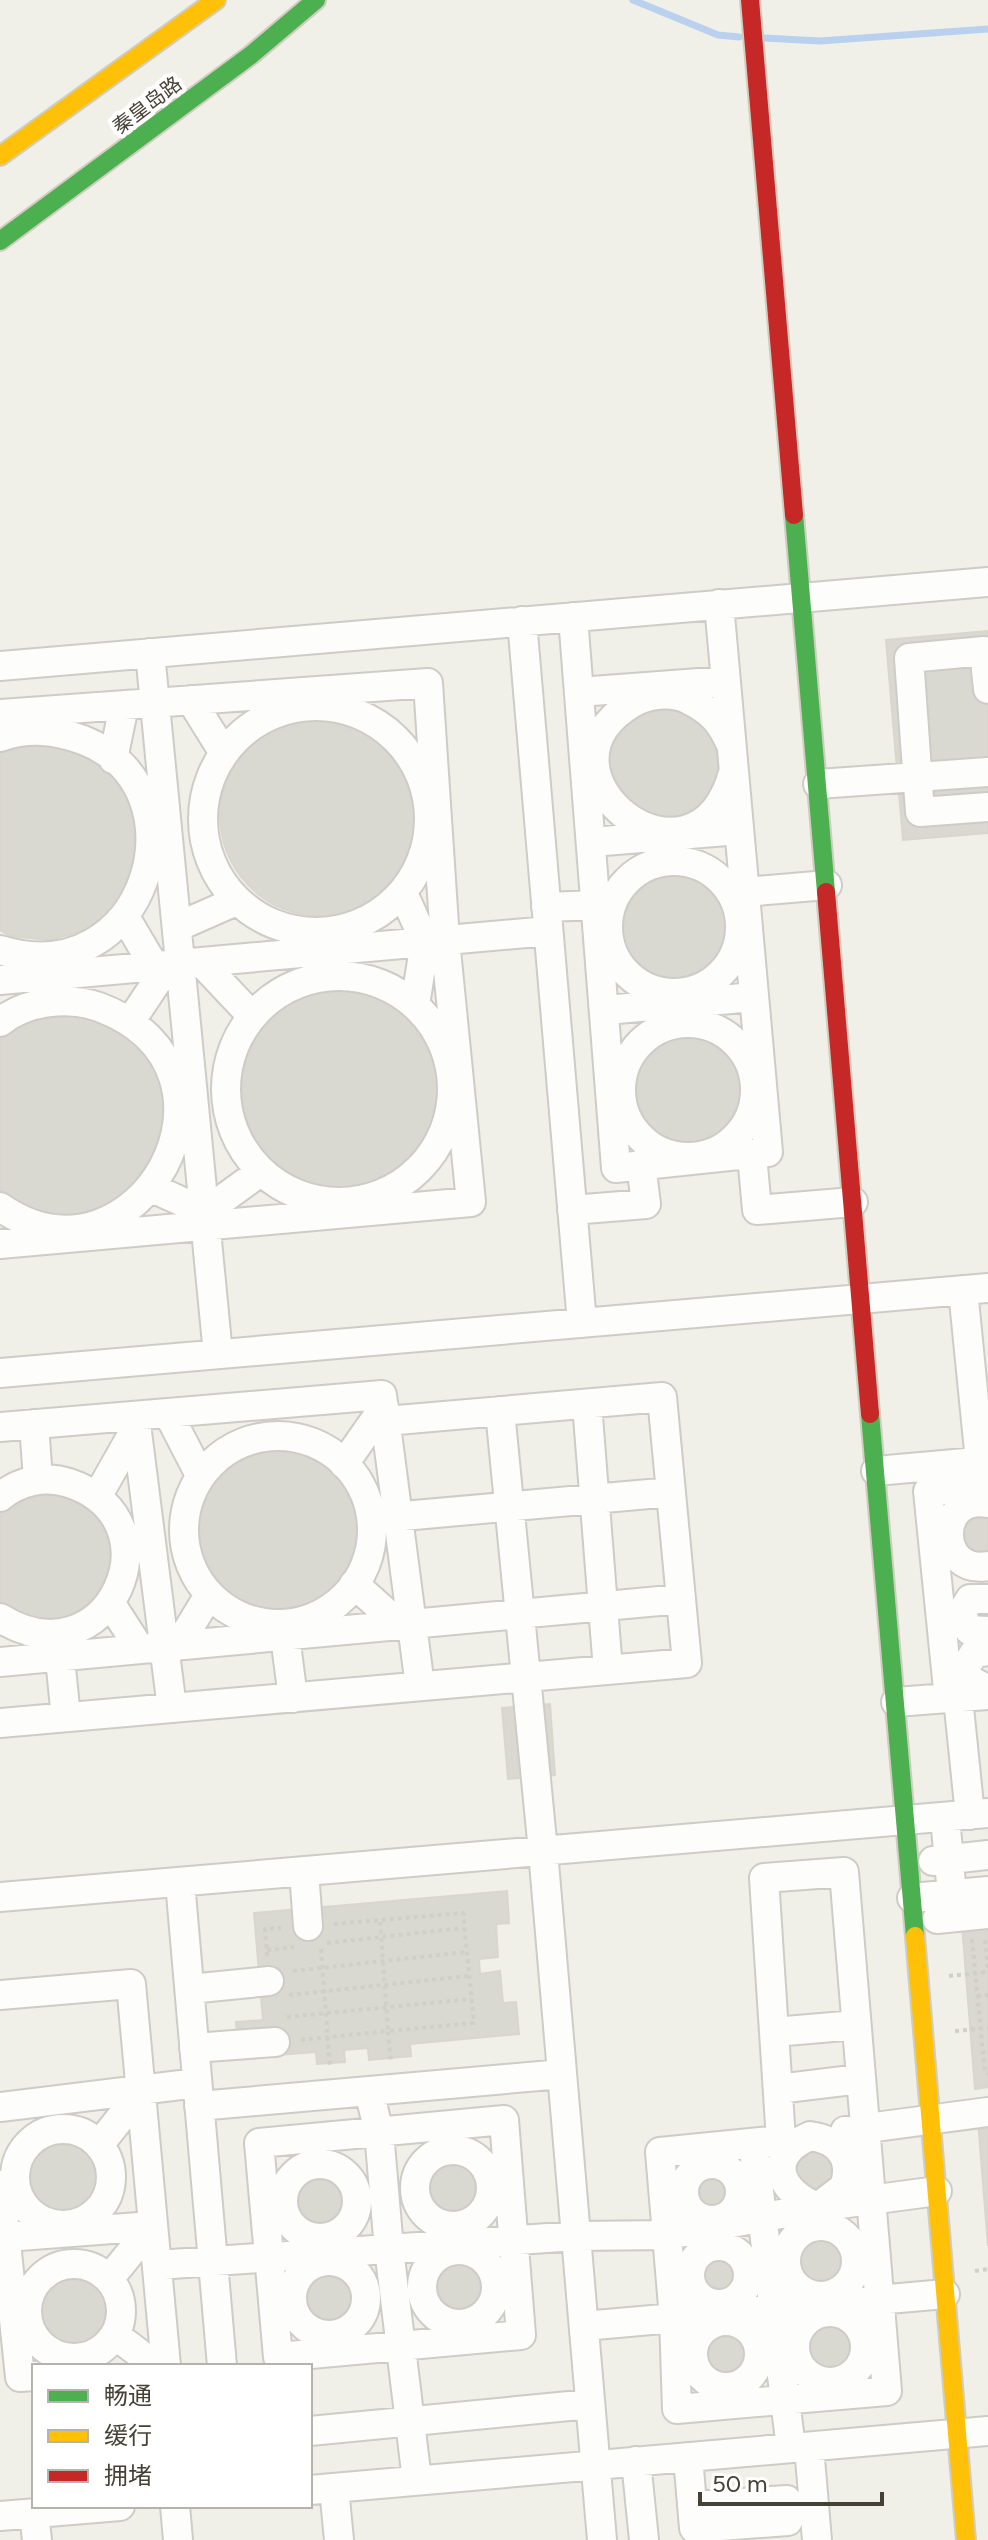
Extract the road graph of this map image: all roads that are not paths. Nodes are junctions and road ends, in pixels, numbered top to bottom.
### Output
1 (216, 0) edge
2 (316, 0) edge
3 (750, 0) edge
4 (0, 156) edge
5 (0, 241) edge
6 (988, 582) edge
7 (800, 598) junction
8 (719, 604) junction
9 (573, 617) junction
10 (522, 621) junction
11 (150, 653) junction
12 (0, 666) edge
13 (723, 682) junction
14 (403, 685) junction
15 (988, 689) edge
16 (661, 690) junction
17 (588, 692) junction
18 (308, 699) junction
19 (191, 700) junction
20 (155, 703) junction
21 (124, 706) junction
22 (0, 714) edge
23 (711, 714) junction
24 (29, 721) junction
25 (606, 727) junction
26 (391, 735) junction
27 (0, 737) edge
28 (224, 753) junction
29 (733, 758) junction
30 (113, 759) junction
31 (591, 770) junction
32 (988, 772) edge
33 (918, 777) junction
34 (818, 784) junction
35 (988, 807) edge
36 (614, 809) junction
37 (732, 828) junction
38 (595, 838) junction
39 (168, 840) junction
40 (203, 840) junction
41 (674, 842) junction
42 (628, 881) junction
43 (827, 885) junction
44 (733, 886) junction
45 (403, 893) junction
46 (236, 901) junction
47 (597, 905) junction
48 (125, 917) junction
49 (547, 919) junction
50 (177, 927) junction
51 (435, 941) junction
52 (0, 950) edge
53 (328, 953) junction
54 (176, 964) junction
55 (722, 974) junction
56 (632, 977) junction
57 (51, 978) junction
58 (0, 980) edge
59 (752, 1001) junction
60 (415, 1005) junction
61 (684, 1006) junction
62 (608, 1007) junction
63 (252, 1016) junction
64 (0, 1022) edge
65 (130, 1022) junction
66 (643, 1041) junction
67 (739, 1046) junction
68 (759, 1092) junction
69 (617, 1098) junction
70 (227, 1110) junction
71 (187, 1114) junction
72 (744, 1125) junction
73 (756, 1154) junction
74 (699, 1158) junction
75 (641, 1159) junction
76 (427, 1163) junction
77 (260, 1172) junction
78 (152, 1188) junction
79 (853, 1202) junction
80 (445, 1205) junction
81 (0, 1207) edge
82 (350, 1207) junction
83 (572, 1210) junction
84 (205, 1219) junction
85 (75, 1232) junction
86 (0, 1244) edge
87 (975, 1289) edge
88 (861, 1299) junction
89 (582, 1323) junction
90 (218, 1354) junction
91 (0, 1373) edge
92 (277, 1404) junction
93 (587, 1404) junction
94 (500, 1411) junction
95 (168, 1413) junction
96 (385, 1414) junction
97 (136, 1422) junction
98 (34, 1424) junction
99 (0, 1427) edge
100 (281, 1436) junction
101 (344, 1464) junction
102 (876, 1471) junction
103 (200, 1475) junction
104 (38, 1480) junction
105 (671, 1492) junction
106 (0, 1497) edge
107 (97, 1497) junction
108 (594, 1499) junction
109 (509, 1505) junction
110 (384, 1517) junction
111 (183, 1537) junction
112 (138, 1544) junction
113 (354, 1584) junction
114 (209, 1595) junction
115 (681, 1599) junction
116 (970, 1602) edge
117 (111, 1604) junction
118 (603, 1606) junction
119 (520, 1614) junction
120 (0, 1618) edge
121 (406, 1624) junction
122 (285, 1636) junction
123 (59, 1645) junction
124 (160, 1647) junction
125 (0, 1662) edge
126 (608, 1670) junction
127 (527, 1677) junction
128 (420, 1686) junction
129 (293, 1698) junction
130 (896, 1702) junction
131 (172, 1708) junction
132 (66, 1717) junction
133 (0, 1723) edge
134 (967, 1815) edge
135 (906, 1820) junction
136 (543, 1851) junction
137 (988, 1855) edge
138 (949, 1859) junction
139 (910, 1863) junction
140 (304, 1871) junction
141 (180, 1882) junction
142 (988, 1891) edge
143 (0, 1897) edge
144 (953, 1906) junction
145 (913, 1909) junction
146 (987, 1929) edge
147 (307, 1936) road end
148 (269, 1977) road end
149 (190, 1989) junction
150 (0, 1995) edge
151 (856, 2025) junction
152 (774, 2032) junction
153 (275, 2042) road end
154 (194, 2048) junction
155 (562, 2074) junction
156 (860, 2079) junction
157 (778, 2089) junction
158 (381, 2090) junction
159 (141, 2092) junction
160 (198, 2095) junction
161 (60, 2100) junction
162 (0, 2107) edge
163 (988, 2112) edge
164 (931, 2118) junction
165 (0, 2121) edge
166 (498, 2121) junction
167 (61, 2129) junction
168 (379, 2132) junction
169 (266, 2142) junction
170 (99, 2145) junction
171 (457, 2145) junction
172 (22, 2152) junction
173 (316, 2162) junction
174 (422, 2165) junction
175 (858, 2170) junction
176 (148, 2172) junction
177 (110, 2184) junction
178 (937, 2191) junction
179 (494, 2195) junction
180 (21, 2196) junction
181 (419, 2203) junction
182 (363, 2206) junction
183 (281, 2213) junction
184 (152, 2226) junction
185 (66, 2228) junction
186 (576, 2236) junction
187 (6, 2237) junction
188 (456, 2240) junction
189 (512, 2241) junction
190 (388, 2249) junction
191 (303, 2256) junction
192 (213, 2260) junction
193 (69, 2264) junction
194 (157, 2265) junction
195 (741, 2265) junction
196 (351, 2269) junction
197 (40, 2279) junction
198 (109, 2279) junction
199 (498, 2284) junction
200 (853, 2285) junction
201 (428, 2292) junction
202 (945, 2294) junction
203 (394, 2296) junction
204 (160, 2303) junction
205 (121, 2307) junction
206 (362, 2310) junction
207 (773, 2310) junction
208 (291, 2312) junction
209 (20, 2316) junction
210 (584, 2326) junction
211 (463, 2332) junction
212 (115, 2335) junction
213 (334, 2344) junction
214 (402, 2346) junction
215 (78, 2362) edge
216 (35, 2364) edge
217 (153, 2364) edge
218 (166, 2364) edge
219 (222, 2364) edge
220 (32, 2369) edge
221 (785, 2400) junction
222 (590, 2404) junction
223 (408, 2421) junction
224 (312, 2431) edge
225 (988, 2431) edge
226 (957, 2434) junction
227 (800, 2447) junction
228 (688, 2457) junction
229 (636, 2461) junction
230 (596, 2465) junction
231 (417, 2480) junction
232 (322, 2489) edge
233 (692, 2506) dead end
234 (112, 2508) edge
235 (175, 2508) edge
236 (0, 2516) edge
237 (35, 2527) edge
238 (178, 2540) edge
239 (339, 2540) edge
240 (602, 2540) edge
241 (644, 2540) edge
242 (817, 2540) edge
243 (966, 2540) edge

1 - 4 street
2 - 5 street, 秦皇岛路
3 - 7 street
6 - 7 street
7 - 8 street
7 - 34 street
8 - 9 street
8 - 13 street
9 - 10 street
9 - 17 street
10 - 11 street
10 - 49 street
11 - 12 street
11 - 20 street
13 - 16 street
13 - 23 street
13 - 29 street
14 - 18 street
14 - 26 street
14 - 51 street
15 - 33 street
16 - 17 street
16 - 23 street
16 - 25 street
17 - 25 street
17 - 31 street
18 - 19 street
18 - 26 street
18 - 28 street
19 - 20 street
19 - 28 street
20 - 21 street
20 - 39 street
21 - 24 street
21 - 30 street
22 - 24 street
23 - 29 street
24 - 27 street
24 - 30 street
25 - 31 street
26 - 45 street
28 - 40 street
29 - 37 street
30 - 48 street
31 - 36 street
31 - 38 street
32 - 33 street
33 - 34 street
33 - 35 street
34 - 43 street
36 - 38 street
36 - 41 street
37 - 41 street
37 - 44 street
38 - 41 street
38 - 42 street
38 - 47 street
39 - 40 street
39 - 50 street
40 - 46 street
41 - 42 street
41 - 44 street
42 - 56 street
43 - 44 street
43 - 79 street
44 - 55 street
44 - 59 street
45 - 51 street
45 - 53 street
46 - 50 street
46 - 53 street
47 - 49 street
47 - 62 street
48 - 54 street
48 - 57 street
49 - 51 street
49 - 83 street
50 - 54 street
51 - 53 street
51 - 60 street
51 - 80 street
52 - 57 street
53 - 54 street
53 - 60 street
53 - 63 street
54 - 57 street
54 - 63 street
54 - 65 street
54 - 71 street
55 - 59 street
55 - 61 street
56 - 61 street
56 - 62 street
57 - 58 street
57 - 64 street
57 - 65 street
59 - 61 street
59 - 67 street
59 - 68 street
60 - 76 street
61 - 62 street
61 - 66 street
61 - 67 street
62 - 66 street
62 - 69 street
63 - 70 street
65 - 71 street
66 - 69 street
67 - 68 street
68 - 72 street
68 - 73 street
69 - 75 street
69 - 75 street
70 - 71 street
70 - 77 street
71 - 78 street
71 - 84 street
72 - 73 street
72 - 74 street
73 - 74 street
73 - 79 street
74 - 75 street
75 - 83 street
76 - 80 street
76 - 82 street
77 - 82 street
77 - 84 street
78 - 84 street
78 - 85 street
79 - 88 street
80 - 82 street
81 - 85 street
82 - 84 street
83 - 89 street
84 - 85 street
84 - 90 street
85 - 86 street
87 - 88 street
87 - 116 street
88 - 89 street
88 - 102 street
89 - 90 street
90 - 91 street
92 - 95 street
92 - 96 street
92 - 100 street
93 - 94 street
93 - 105 street
93 - 108 street
94 - 96 street
94 - 109 street
95 - 97 street
95 - 103 street
96 - 101 street
96 - 110 street
97 - 98 street
97 - 107 street
97 - 112 street
98 - 99 street
98 - 104 street
100 - 101 street
100 - 103 street
101 - 110 street
102 - 116 street
102 - 130 street
103 - 111 street
104 - 106 street
104 - 107 street
105 - 108 street
105 - 115 street
107 - 112 street
108 - 109 street
108 - 118 street
109 - 110 street
109 - 119 street
110 - 113 street
110 - 121 street
111 - 112 street
111 - 114 street
112 - 117 street
112 - 124 street
113 - 114 street
113 - 121 street
114 - 124 street
115 - 118 street
115 - 126 street
116 - 116 street
116 - 130 street
116 - 134 street
117 - 123 street
117 - 124 street
118 - 119 street
118 - 126 street
119 - 121 street
119 - 127 street
120 - 123 street
121 - 122 street
121 - 128 street
122 - 124 street
122 - 129 street
123 - 124 street
123 - 125 street
123 - 132 street
124 - 131 street
126 - 127 street
127 - 128 street
127 - 136 street
128 - 129 street
129 - 131 street
130 - 135 street
131 - 132 street
132 - 133 street
134 - 135 street
134 - 138 street
135 - 136 street
135 - 139 street
136 - 140 street
136 - 155 street
137 - 138 street
138 - 139 street
138 - 144 street
139 - 145 street
140 - 141 street
140 - 147 street
141 - 143 street
141 - 149 street
142 - 144 street
144 - 145 street
144 - 146 street
145 - 164 street
148 - 149 street
149 - 154 street
150 - 159 street
151 - 152 street
151 - 152 street
151 - 156 street
152 - 157 street
153 - 154 street
154 - 160 street
155 - 158 street
155 - 186 street
156 - 157 street
156 - 175 street
157 - 195 street
158 - 160 street
158 - 168 street
159 - 160 street
159 - 161 street
159 - 170 street
159 - 176 street
160 - 192 street
161 - 162 street
161 - 167 street
163 - 164 street
164 - 175 street
164 - 178 street
165 - 172 street
166 - 171 street
166 - 171 street
166 - 179 street
167 - 170 street
167 - 172 street
168 - 171 street
168 - 173 street
168 - 173 street
168 - 174 street
168 - 182 street
169 - 173 street
169 - 173 street
169 - 183 street
170 - 177 street
171 - 174 street
171 - 179 street
172 - 180 street
173 - 182 street
173 - 183 street
174 - 181 street
175 - 178 street
175 - 195 street
175 - 200 street
175 - 200 street
175 - 200 street
176 - 177 street
176 - 184 street
177 - 184 street
177 - 185 street
178 - 202 street
179 - 188 street
179 - 189 street
180 - 185 street
180 - 187 street
181 - 182 street
181 - 188 street
181 - 190 street
182 - 190 street
182 - 190 street
182 - 191 street
183 - 191 street
184 - 185 street
184 - 194 street
184 - 198 street
185 - 187 street
185 - 193 street
186 - 189 street
186 - 195 street
186 - 210 street
187 - 197 street
187 - 209 street
188 - 189 street
188 - 190 street
188 - 199 street
188 - 201 street
189 - 199 street
190 - 191 street
190 - 196 street
190 - 201 street
190 - 203 street
191 - 192 street
191 - 196 street
191 - 208 street
192 - 194 street
192 - 219 street
193 - 197 street
193 - 198 street
194 - 204 street
195 - 195 street
195 - 195 street
195 - 200 street
195 - 200 street
195 - 200 street
195 - 200 street
195 - 200 street
195 - 207 street
195 - 207 street
195 - 207 street
195 - 207 street
195 - 207 street
195 - 210 street
195 - 221 street
195 - 221 street
195 - 221 street
196 - 206 street
197 - 209 street
198 - 205 street
199 - 211 street
199 - 211 street
200 - 202 street
201 - 203 street
201 - 211 street
201 - 214 street
202 - 226 street
203 - 206 street
203 - 214 street
204 - 205 street
204 - 218 street
205 - 212 street
206 - 213 street
206 - 214 street
208 - 213 street
208 - 213 street
209 - 216 street
209 - 220 street
210 - 222 street
211 - 214 street
212 - 215 street
212 - 217 street
213 - 214 street
214 - 223 street
221 - 227 street
222 - 223 street
222 - 230 street
223 - 224 street
223 - 231 street
225 - 226 street
226 - 227 street
226 - 243 street
227 - 228 street
227 - 242 street
228 - 229 street
228 - 233 street
229 - 230 street
229 - 241 street
230 - 231 street
230 - 240 street
231 - 232 street
232 - 239 street
234 - 237 street
235 - 238 street
236 - 237 street

